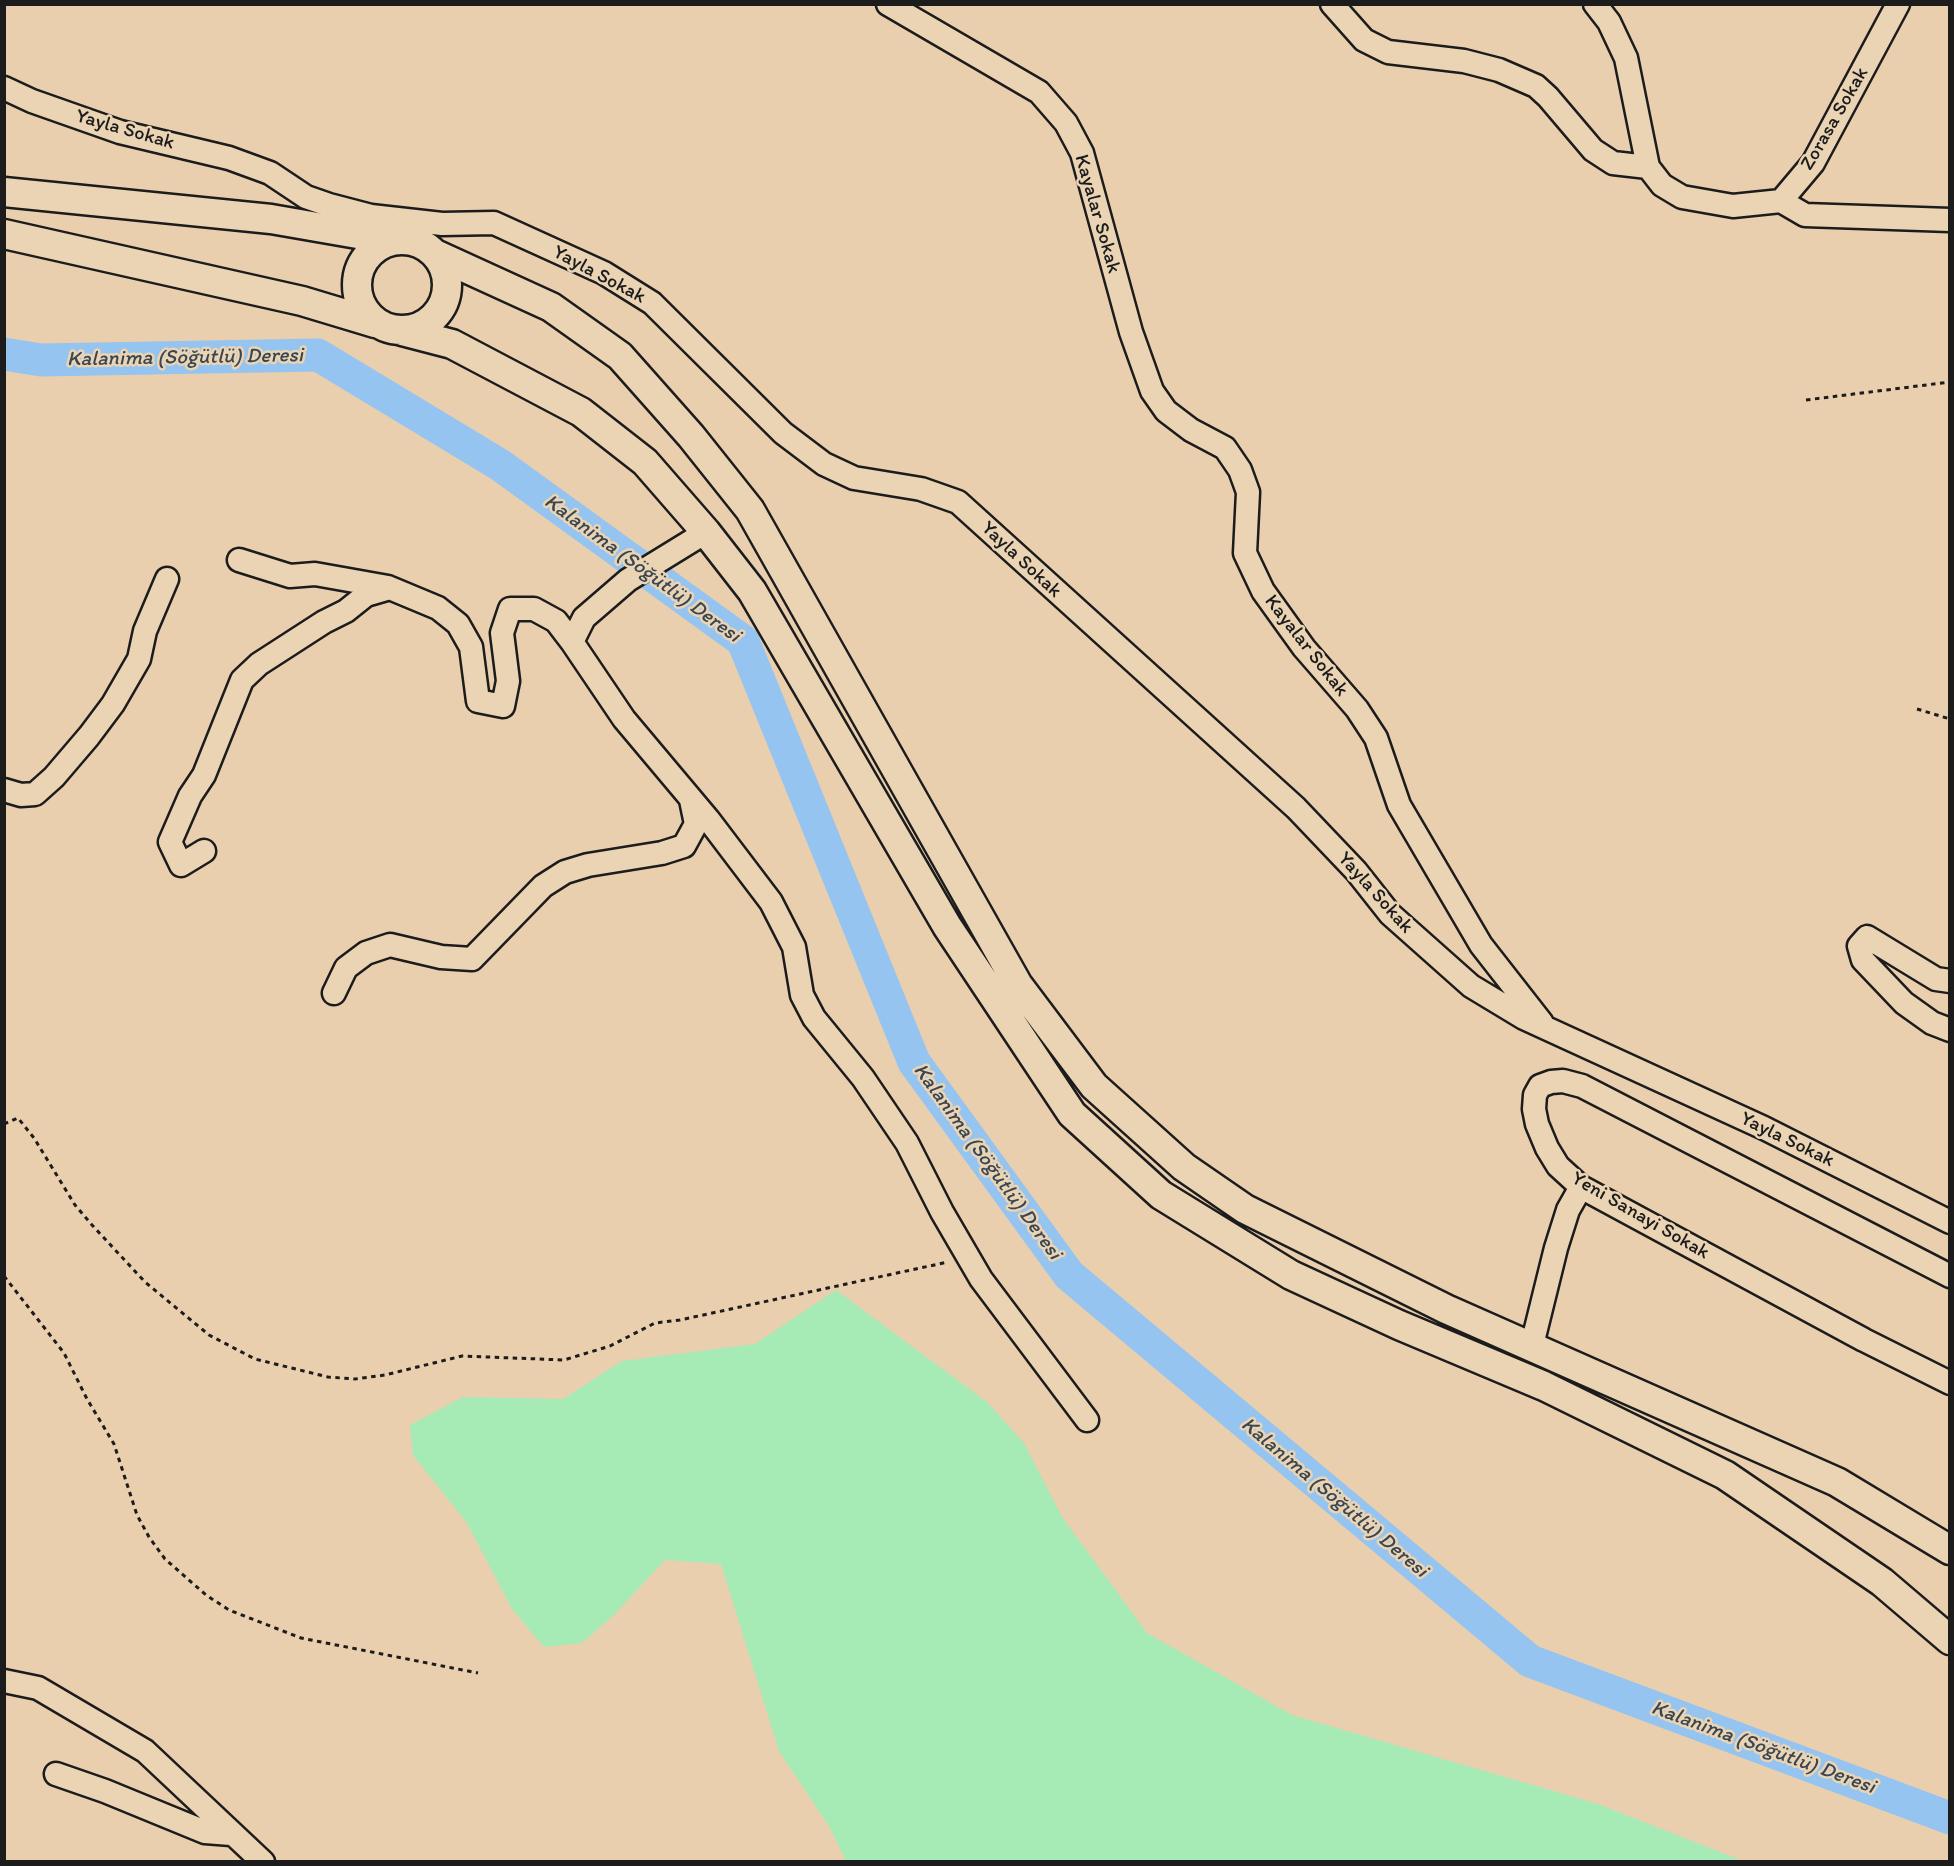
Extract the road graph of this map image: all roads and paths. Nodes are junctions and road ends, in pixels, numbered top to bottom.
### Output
1 (888, 4) edge
2 (1332, 4) edge
3 (1595, 4) edge
4 (1898, 4) edge
5 (4, 88) edge
6 (1648, 167) junction
7 (4, 192) edge
8 (1781, 201) junction
9 (1950, 220) edge
10 (4, 234) edge
11 (392, 240) junction
12 (435, 254) junction
13 (375, 323) junction
14 (402, 331) junction
15 (1950, 382) edge
16 (1806, 400) dead end
17 (706, 532) junction
18 (239, 560) dead end
19 (167, 579) dead end
20 (390, 588) junction
21 (572, 642) junction
22 (1917, 709) dead end
23 (1950, 719) edge
24 (4, 790) edge
25 (691, 800) junction
26 (204, 851) dead end
27 (1950, 981) edge
28 (334, 993) dead end
29 (1547, 1029) junction
30 (1950, 1030) edge
31 (4, 1124) edge
32 (1581, 1187) junction
33 (1950, 1222) edge
34 (968, 1257) junction
35 (4, 1276) edge
36 (1950, 1276) edge
37 (1532, 1345) junction
38 (1950, 1383) edge
39 (1087, 1420) dead end
40 (1950, 1550) edge
41 (1950, 1640) edge
42 (478, 1673) dead end
43 (4, 1681) edge
44 (56, 1774) dead end
45 (231, 1834) junction
46 (263, 1862) edge

1 - 29 street, Kayalar Sokak
2 - 6 street
3 - 6 street
4 - 8 street, Zorasa Sokak
5 - 29 street, Yayla Sokak
6 - 8 street
7 - 11 main road
8 - 9 street
10 - 13 main road
11 - 12 main road
11 - 13 main road
12 - 14 main road
12 - 37 main road
13 - 14 main road
14 - 17 main road
15 - 16 path
17 - 21 street
17 - 41 main road
18 - 20 street
19 - 24 street
20 - 21 street
20 - 26 street
21 - 25 street
22 - 23 path
25 - 28 street
25 - 34 street
27 - 30 street
29 - 33 street, Yayla Sokak
31 - 34 path
32 - 36 street, Yeni Sanayi Sokak
32 - 37 street
32 - 38 street, Yeni Sanayi Sokak
34 - 39 street
35 - 42 path
37 - 40 main road
43 - 45 street
44 - 45 street
45 - 46 street

